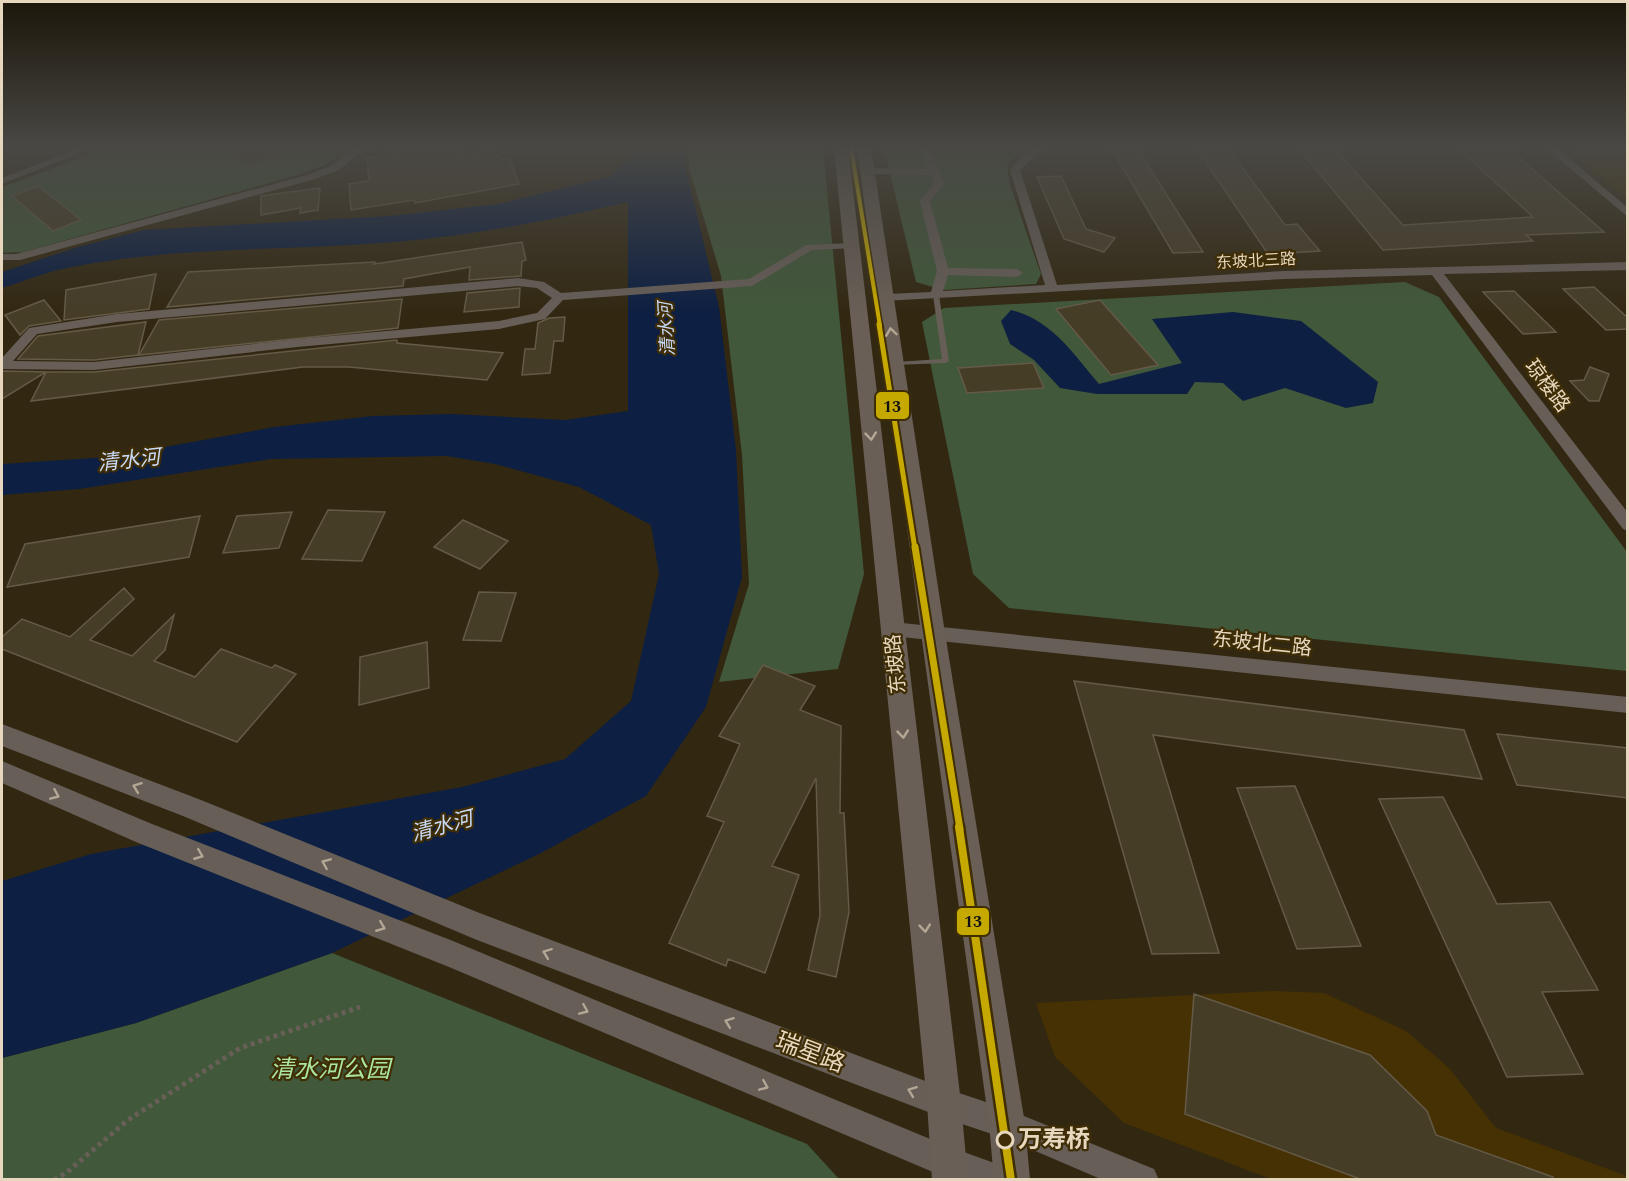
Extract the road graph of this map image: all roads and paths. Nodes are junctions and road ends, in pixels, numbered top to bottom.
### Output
1 (216, 203) edge
2 (847, 203) edge
3 (873, 203) edge
4 (926, 203) edge
5 (1025, 203) edge
6 (1615, 203) edge
7 (1628, 214) edge
8 (851, 246) junction
9 (2, 257) edge
10 (1628, 266) edge
11 (943, 271) junction
12 (1436, 272) junction
13 (1017, 273) dead end
14 (1052, 289) junction
15 (936, 296) junction
16 (559, 297) junction
17 (887, 298) junction
18 (896, 364) junction
19 (1628, 525) edge
20 (892, 629) junction
21 (933, 633) junction
22 (1628, 705) edge
23 (2, 735) edge
24 (2, 772) edge
25 (360, 1006) dead end
26 (944, 1103) junction
27 (1006, 1124) junction
28 (949, 1171) edge
29 (54, 1179) edge
30 (1000, 1179) edge
31 (1012, 1179) edge
32 (1143, 1179) edge

1 - 9 street
2 - 8 main road, 东坡路
3 - 17 main road, 东坡路
4 - 11 street
5 - 14 street
6 - 7 street
8 - 16 street
8 -> 20 main road, 东坡路
10 - 12 street, 东坡北三路
11 - 13 street
11 - 15 street
12 - 14 street, 东坡北三路
12 - 19 street, 琼楼路
14 - 15 street, 东坡北三路
15 - 17 street, 东坡北三路
15 - 18 lane
16 - 16 street
18 -> 17 main road, 东坡路
18 - 21 main road, 东坡路
20 - 21 street, 东坡北二路
20 -> 26 main road, 东坡路
21 - 22 street, 东坡北二路
21 - 27 main road, 东坡路
26 -> 23 street, 瑞星路
24 -> 28 street
25 - 29 path
26 - 27 street, 瑞星路
26 - 28 main road, 东坡路
27 - 31 main road, 东坡路
27 - 32 street, 瑞星路
28 - 30 street

